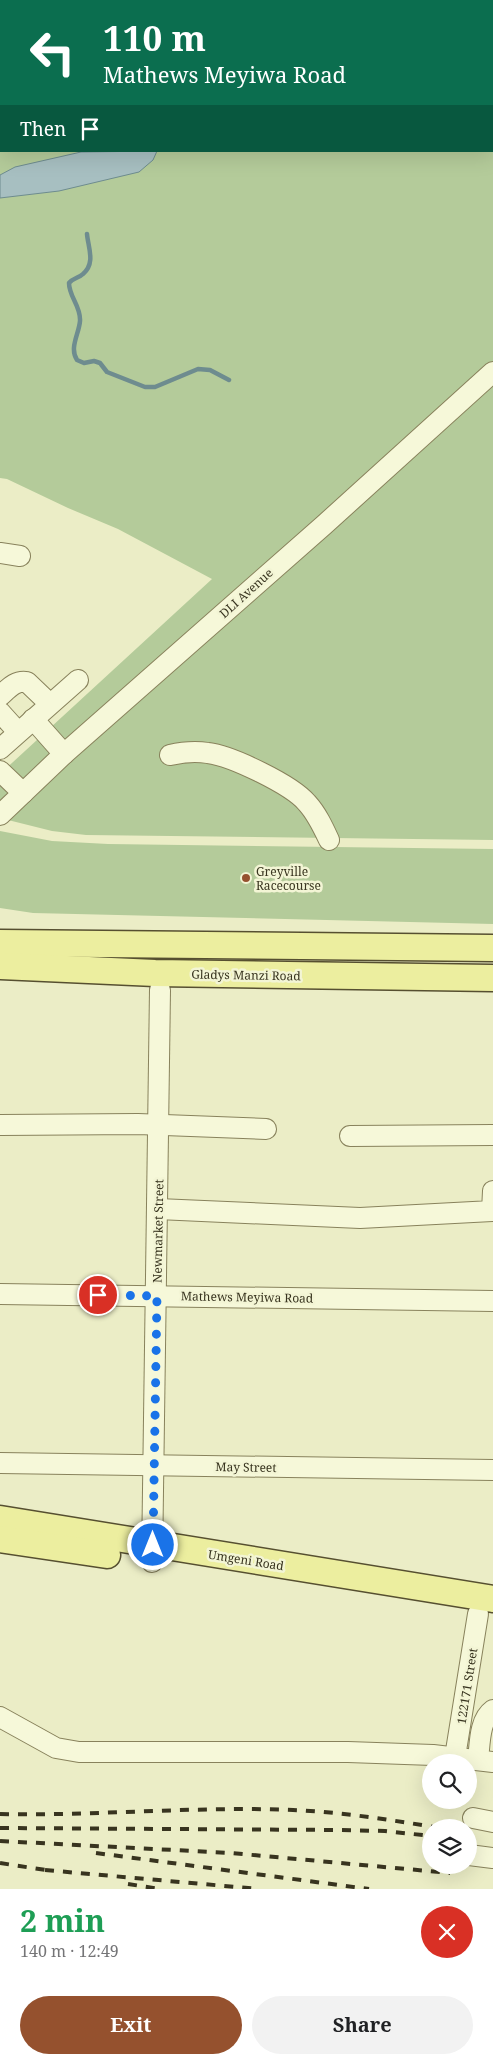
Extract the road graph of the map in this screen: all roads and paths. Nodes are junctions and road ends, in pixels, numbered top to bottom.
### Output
1 (493, 372) edge
2 (0, 553) edge
3 (20, 556) dead end
4 (78, 680) dead end
5 (0, 696) edge
6 (50, 704) junction
7 (0, 712) edge
8 (34, 719) junction
9 (18, 732) junction
10 (0, 749) edge
11 (64, 754) junction
12 (170, 755) dead end
13 (0, 771) edge
14 (23, 793) junction
15 (0, 815) edge
16 (329, 840) dead end
17 (0, 943) edge
18 (155, 946) junction
19 (493, 948) edge
20 (0, 966) edge
21 (493, 978) edge
22 (158, 982) junction
23 (0, 1124) edge
24 (159, 1126) junction
25 (266, 1130) dead end
26 (493, 1135) edge
27 (350, 1136) dead end
28 (493, 1191) edge
29 (158, 1209) junction
30 (0, 1294) edge
31 (157, 1296) junction
32 (493, 1301) edge
33 (0, 1463) edge
34 (153, 1465) junction
35 (493, 1470) edge
36 (0, 1519) edge
37 (42, 1536) junction
38 (0, 1539) edge
39 (153, 1553) junction
40 (488, 1610) edge
41 (493, 1710) edge
42 (0, 1717) edge
43 (456, 1754) edge
44 (422, 1755) edge
45 (485, 1761) edge
46 (473, 1818) dead end
47 (493, 1822) edge
48 (477, 1856) edge
49 (493, 1858) edge

1 - 11 street, DLI Avenue
2 - 3 street
4 - 6 street
5 - 6 street
6 - 8 street
7 - 9 street
8 - 9 street
8 - 11 street
9 - 10 street
11 - 14 street, DLI Avenue
12 - 16 street
13 - 14 street
14 - 15 street, DLI Avenue
17 - 18 main road
18 - 19 main road
18 - 22 main road
20 - 22 main road, Gladys Manzi Road
21 - 22 main road, Gladys Manzi Road
22 - 24 street, Newmarket Street
23 - 24 street
24 - 25 street
24 - 29 street, Newmarket Street
26 - 27 street
28 - 29 street
29 - 31 street, Newmarket Street
30 - 31 street, Mathews Meyiwa Road
31 - 32 street, Mathews Meyiwa Road
31 - 34 street, Newmarket Street
33 - 34 street, May Street
34 - 35 street, May Street
34 - 39 street, Newmarket Street
36 - 37 main road, Umgeni Road
37 - 38 main road, Umgeni Road
37 - 39 main road, Umgeni Road
39 - 40 main road, Umgeni Road
40 - 43 street, 122171 Street
41 - 45 street
42 - 44 street
46 - 47 street
48 - 49 street

